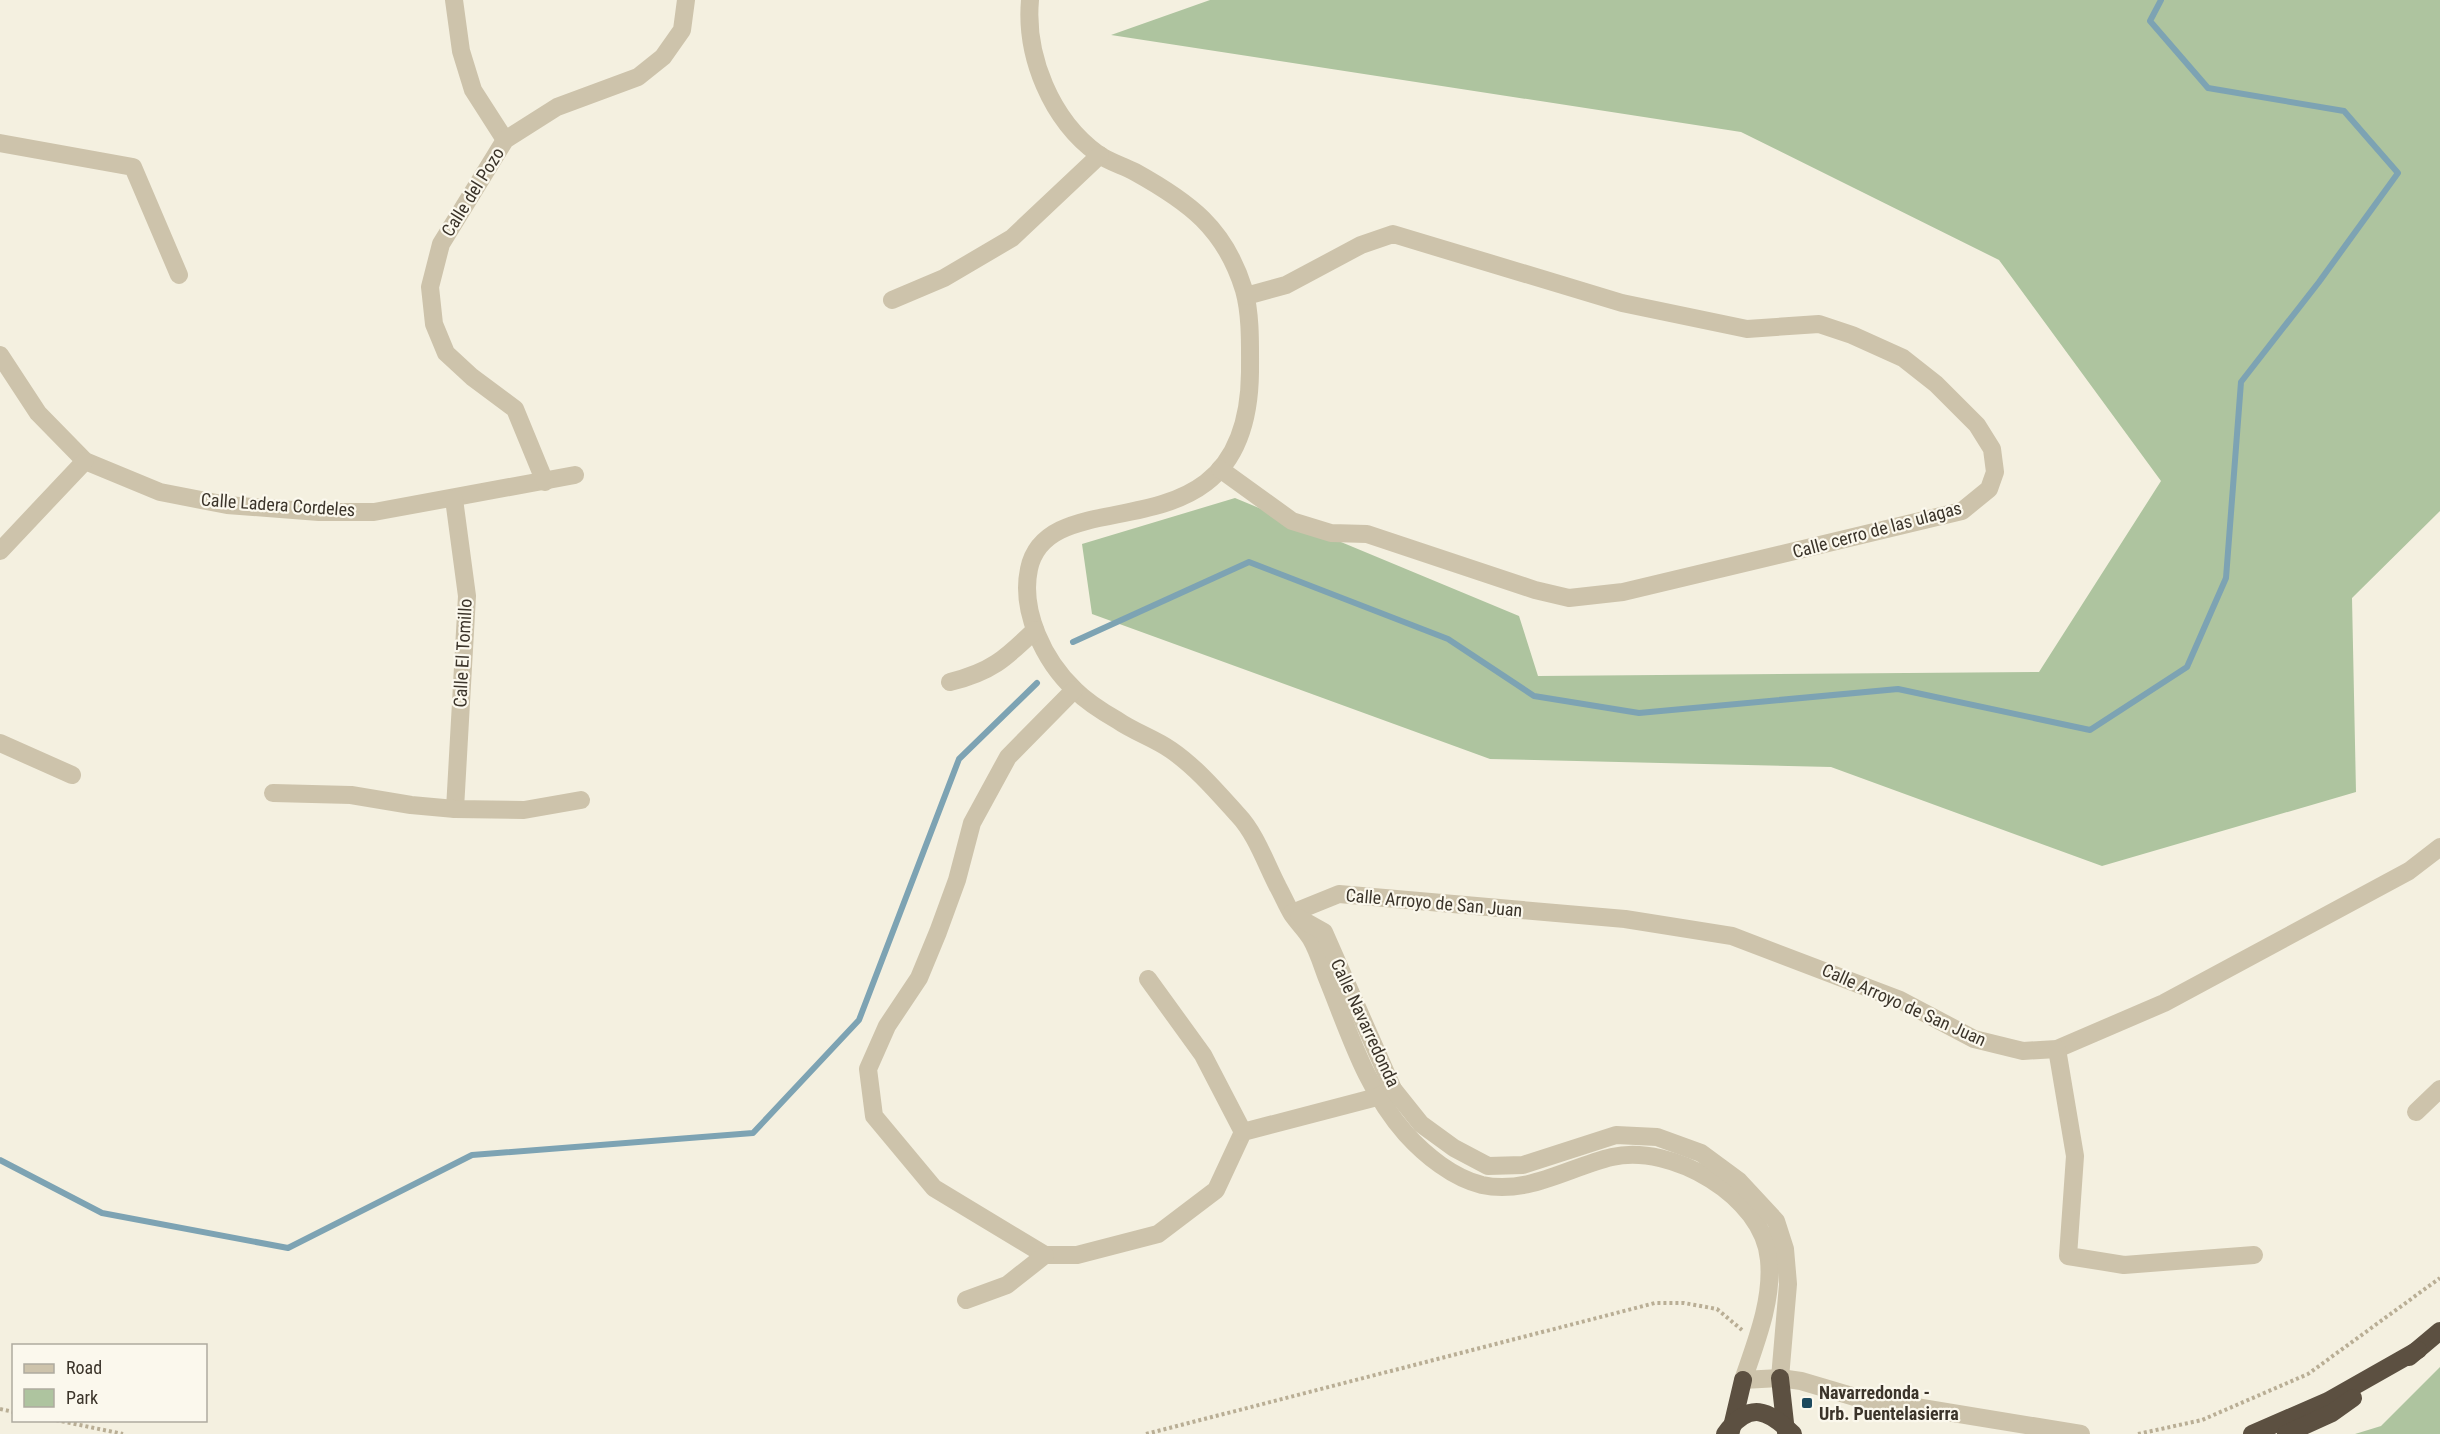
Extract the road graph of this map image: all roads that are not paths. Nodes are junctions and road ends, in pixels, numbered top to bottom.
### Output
1 (454, 0) edge
2 (686, 0) edge
3 (1030, 0) edge
4 (505, 140) junction
5 (0, 143) edge
6 (1100, 156) junction
7 (179, 275) dead end
8 (1246, 297) junction
9 (892, 300) dead end
10 (0, 355) edge
11 (85, 461) junction
12 (1220, 470) junction
13 (575, 475) dead end
14 (545, 482) junction
15 (454, 499) junction
16 (0, 551) edge
17 (1035, 630) junction
18 (950, 682) dead end
19 (1074, 690) junction
20 (0, 743) edge
21 (72, 775) dead end
22 (273, 793) dead end
23 (581, 800) dead end
24 (456, 809) junction
25 (2440, 848) edge
26 (1292, 914) junction
27 (1148, 979) dead end
28 (2056, 1049) junction
29 (1393, 1089) junction
30 (2440, 1089) edge
31 (1377, 1097) junction
32 (2416, 1112) dead end
33 (1243, 1132) junction
34 (1045, 1255) junction
35 (2254, 1255) dead end
36 (966, 1300) dead end
37 (2440, 1331) edge
38 (2418, 1350) junction
39 (1780, 1378) junction
40 (1743, 1380) junction
41 (1729, 1431) edge
42 (1789, 1432) edge
43 (2080, 1434) edge
44 (2252, 1434) edge
45 (2286, 1434) edge

1 - 4 street
2 - 4 street, Calle del Pozo
3 - 6 street, Calle Navarredonda
4 - 14 street, Calle del Pozo
5 - 7 street
6 - 8 street, Calle Navarredonda
6 - 9 street
8 - 12 street, Calle Navarredonda
8 - 12 street, Calle cerro de las ulagas
10 - 11 street, Calle Ladera Cordeles
11 - 15 street, Calle Ladera Cordeles
11 - 16 street
12 - 17 street, Calle Navarredonda
13 - 14 street, Calle Ladera Cordeles
14 - 15 street, Calle Ladera Cordeles
15 - 24 street, Calle El Tomillo
17 - 18 street
17 - 19 street, Calle Navarredonda
19 - 26 street, Calle Navarredonda
19 - 34 street
20 - 21 street
22 - 24 street
23 - 24 street
25 - 28 street, Calle Arroyo de San Juan
26 - 28 street, Calle Arroyo de San Juan
26 - 29 street, Calle Navarredonda
26 - 31 street, Calle Navarredonda
27 - 33 street
28 - 35 street
29 - 31 street
29 - 39 street, Calle Navarredonda
30 - 32 street
31 - 33 street
31 - 40 street, Calle Navarredonda
33 - 34 street
34 - 36 street
37 - 38 highway
38 - 44 highway
38 - 45 highway
39 - 40 street
39 - 42 highway
39 - 43 street
40 - 41 highway
41 - 42 highway

